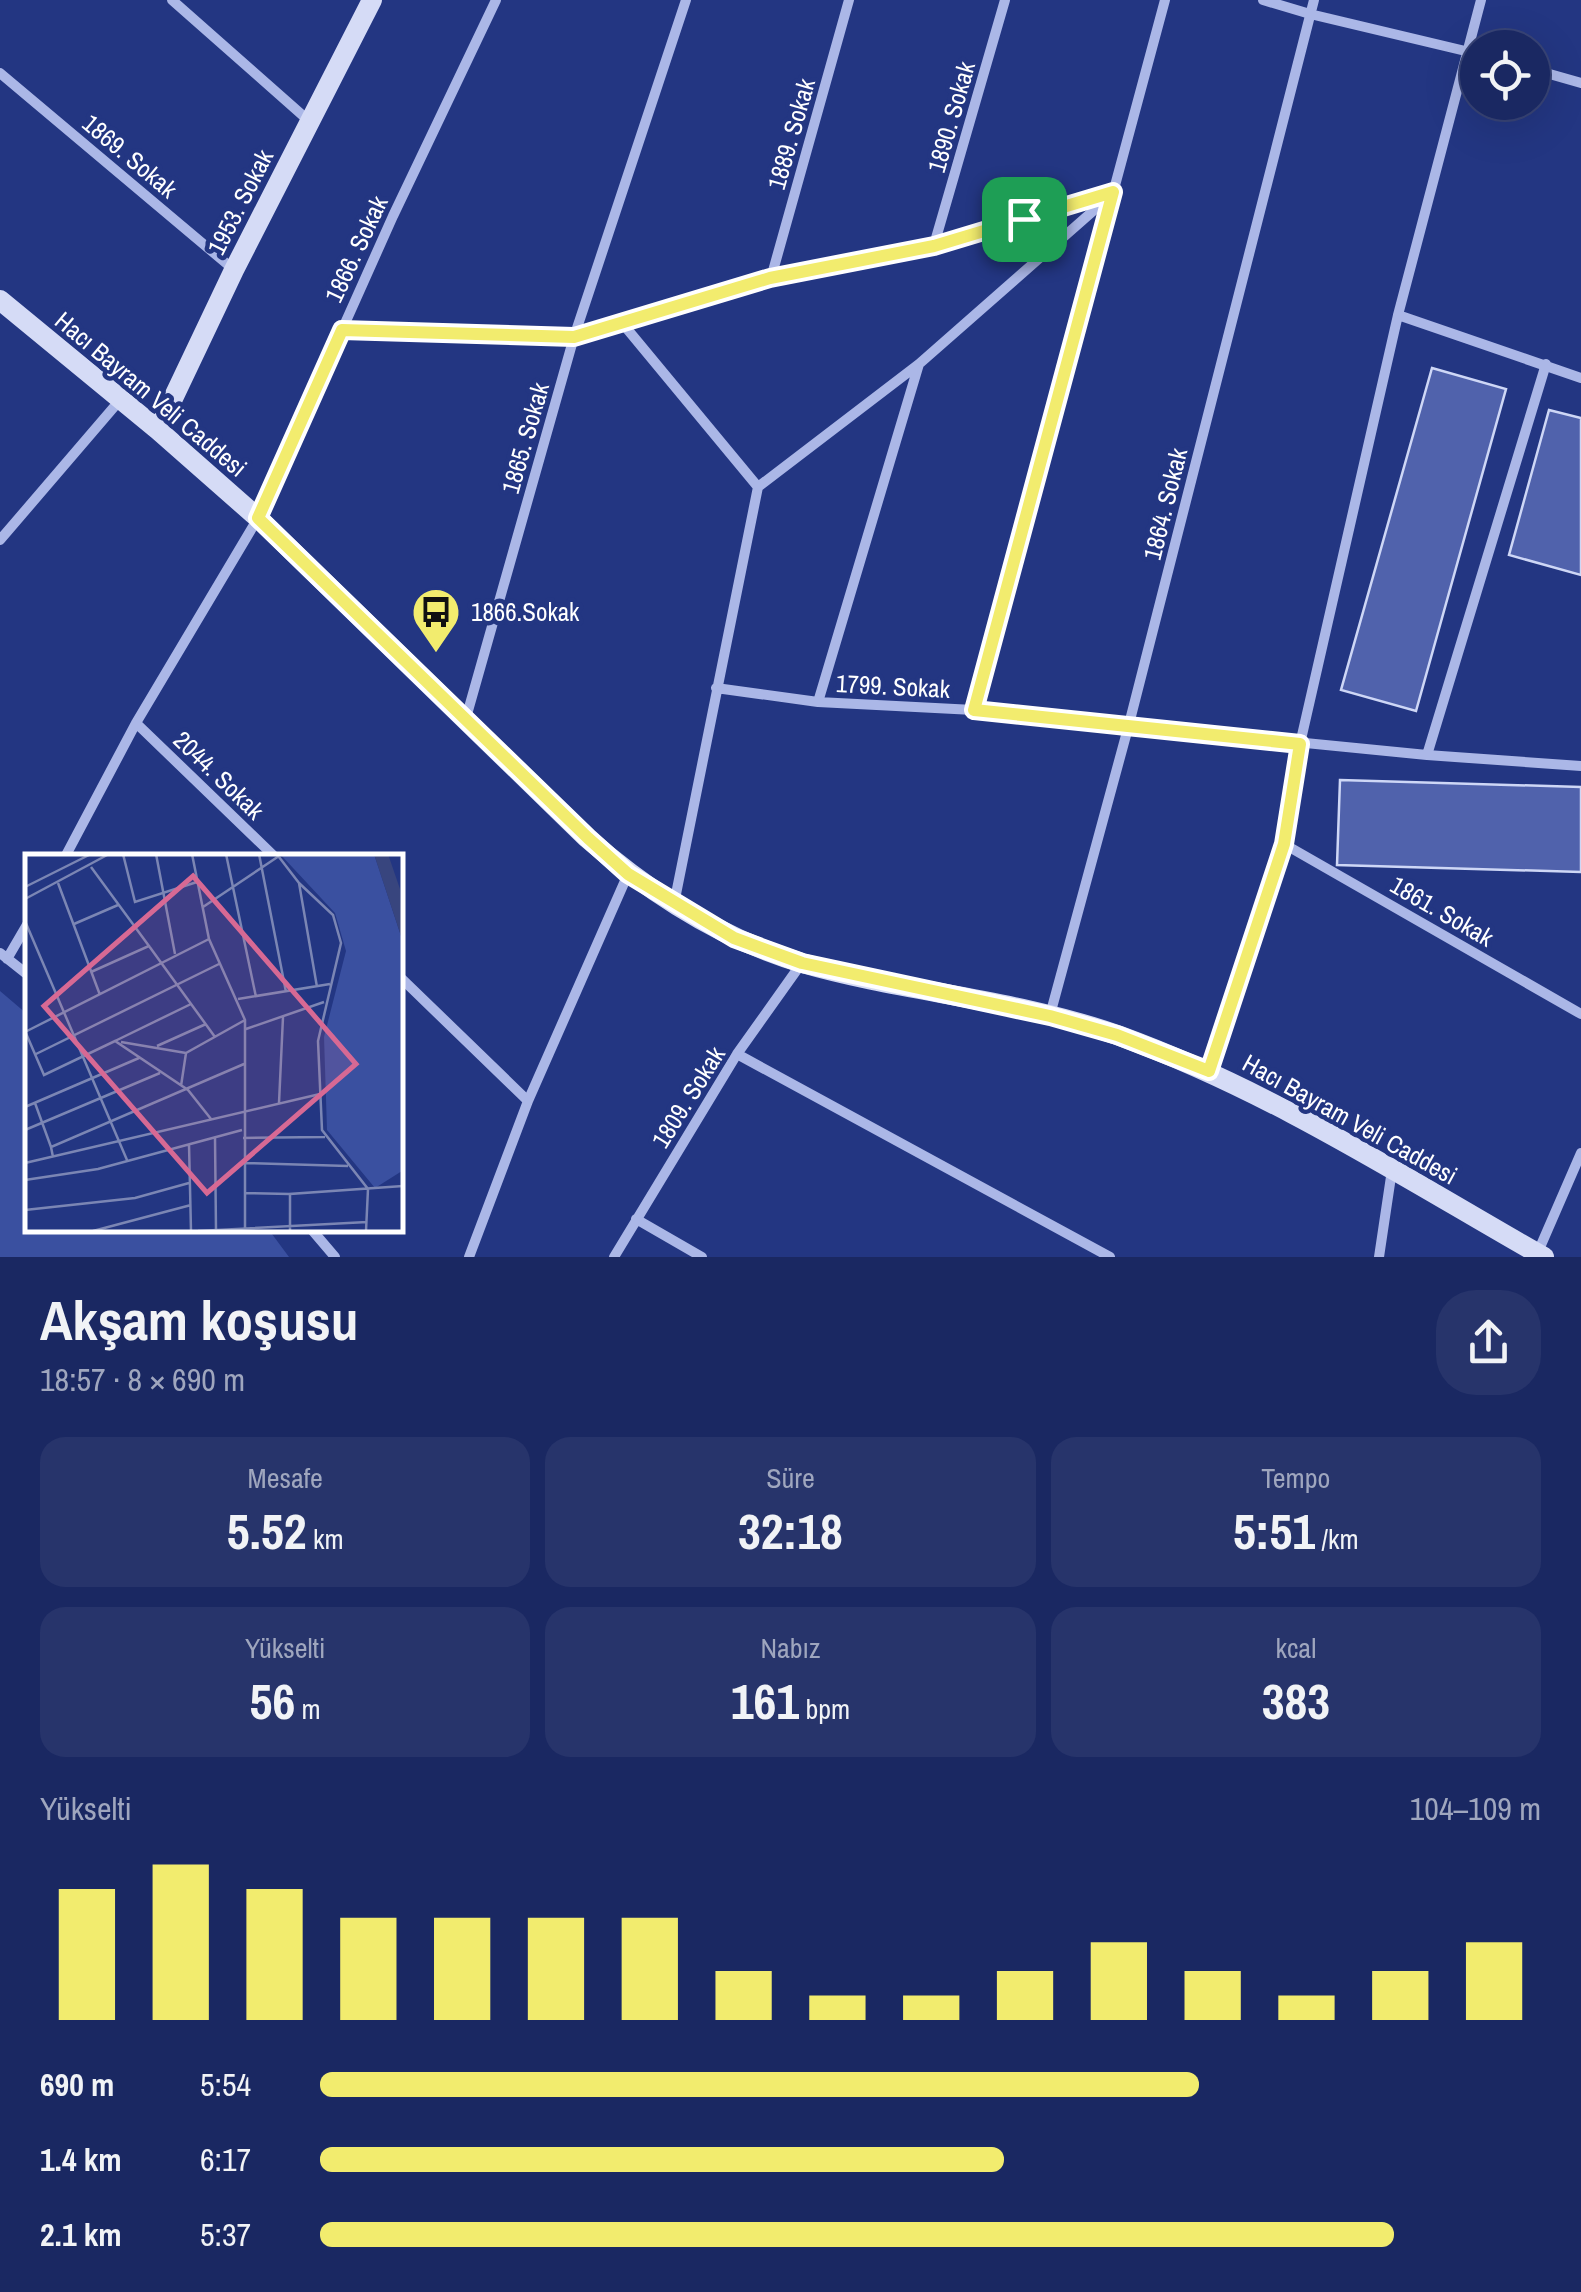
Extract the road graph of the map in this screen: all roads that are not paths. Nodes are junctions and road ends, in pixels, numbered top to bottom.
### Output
1 (172, 0) edge
2 (372, 0) edge
3 (496, 0) edge
4 (686, 0) edge
5 (849, 0) edge
6 (1006, 0) edge
7 (1165, 0) edge
8 (1263, 0) edge
9 (1314, 0) edge
10 (1481, 0) edge
11 (1310, 14) junction
12 (1476, 30) edge
13 (1460, 49) edge
14 (0, 73) edge
15 (1550, 74) edge
16 (1581, 82) edge
17 (1460, 95) edge
18 (310, 122) junction
19 (1113, 192) junction
20 (934, 246) junction
21 (234, 270) junction
22 (770, 278) junction
23 (0, 300) edge
24 (1398, 315) junction
25 (624, 324) junction
26 (342, 330) junction
27 (574, 337) junction
28 (919, 364) junction
29 (1546, 364) junction
30 (1581, 378) edge
31 (120, 400) junction
32 (158, 430) junction
33 (758, 487) junction
34 (258, 518) junction
35 (0, 540) edge
36 (716, 688) junction
37 (818, 702) junction
38 (974, 710) junction
39 (466, 719) junction
40 (136, 723) junction
41 (1128, 728) junction
42 (1300, 744) junction
43 (1427, 756) junction
44 (1581, 766) edge
45 (1284, 844) junction
46 (67, 854) edge
47 (272, 854) edge
48 (628, 874) junction
49 (674, 904) junction
50 (25, 927) edge
51 (4, 956) edge
52 (802, 963) junction
53 (25, 973) edge
54 (402, 979) edge
55 (1581, 1014) edge
56 (1050, 1016) junction
57 (737, 1054) junction
58 (1209, 1071) junction
59 (528, 1101) junction
60 (1581, 1153) edge
61 (1392, 1169) junction
62 (636, 1219) junction
63 (314, 1232) edge
64 (1540, 1255) edge
65 (334, 1257) edge
66 (469, 1257) edge
67 (614, 1257) edge
68 (702, 1257) edge
69 (1110, 1257) edge
70 (1378, 1257) edge

1 - 18 street
2 - 18 main road, 1953. Sokak
3 - 26 street, 1866. Sokak
4 - 27 street, 1865. Sokak
5 - 22 street, 1889. Sokak
6 - 20 street, 1890. Sokak
7 - 19 street
8 - 11 street
9 - 11 street, 1864. Sokak
10 - 12 street
11 - 13 street
11 - 41 street, 1864. Sokak
14 - 21 street, 1869. Sokak
15 - 16 street
17 - 24 street
18 - 21 main road, 1953. Sokak
19 - 20 street
19 - 28 street
19 - 38 street
20 - 22 street
21 - 32 main road, 1953. Sokak
22 - 25 street
23 - 31 main road, Hacı Bayram Veli Caddesi
24 - 29 street
24 - 42 street
25 - 27 street
25 - 33 street
26 - 27 street
26 - 34 street, 1866. Sokak
27 - 39 street, 1865. Sokak
28 - 33 street
28 - 37 street
29 - 30 street
29 - 43 street
31 - 32 main road, Hacı Bayram Veli Caddesi
31 - 35 street
32 - 34 main road, Hacı Bayram Veli Caddesi
33 - 36 street
34 - 39 main road, Hacı Bayram Veli Caddesi
34 - 40 street, 1866. Sokak
36 - 37 street, 1799. Sokak
36 - 49 street
37 - 38 street, 1799. Sokak
38 - 41 street, 1799. Sokak
39 - 48 main road, Hacı Bayram Veli Caddesi
40 - 46 street, 1866. Sokak
40 - 47 street, 2044. Sokak
41 - 42 street, 1799. Sokak
41 - 56 street, 1864. Sokak
42 - 43 street, 1799. Sokak
42 - 45 street
43 - 44 street, 1799. Sokak
45 - 55 street, 1861. Sokak
45 - 58 street
48 - 49 main road, Hacı Bayram Veli Caddesi
48 - 59 street
49 - 52 main road, Hacı Bayram Veli Caddesi
50 - 51 street
51 - 53 street
52 - 56 main road, Hacı Bayram Veli Caddesi
52 - 57 street, 1809. Sokak
54 - 59 street
56 - 58 main road, Hacı Bayram Veli Caddesi
57 - 62 street, 1809. Sokak
57 - 69 street
58 - 61 main road, Hacı Bayram Veli Caddesi
59 - 66 street
60 - 64 street
61 - 64 main road, Hacı Bayram Veli Caddesi
61 - 70 street
62 - 67 street, 1809. Sokak
62 - 68 street
63 - 65 street

